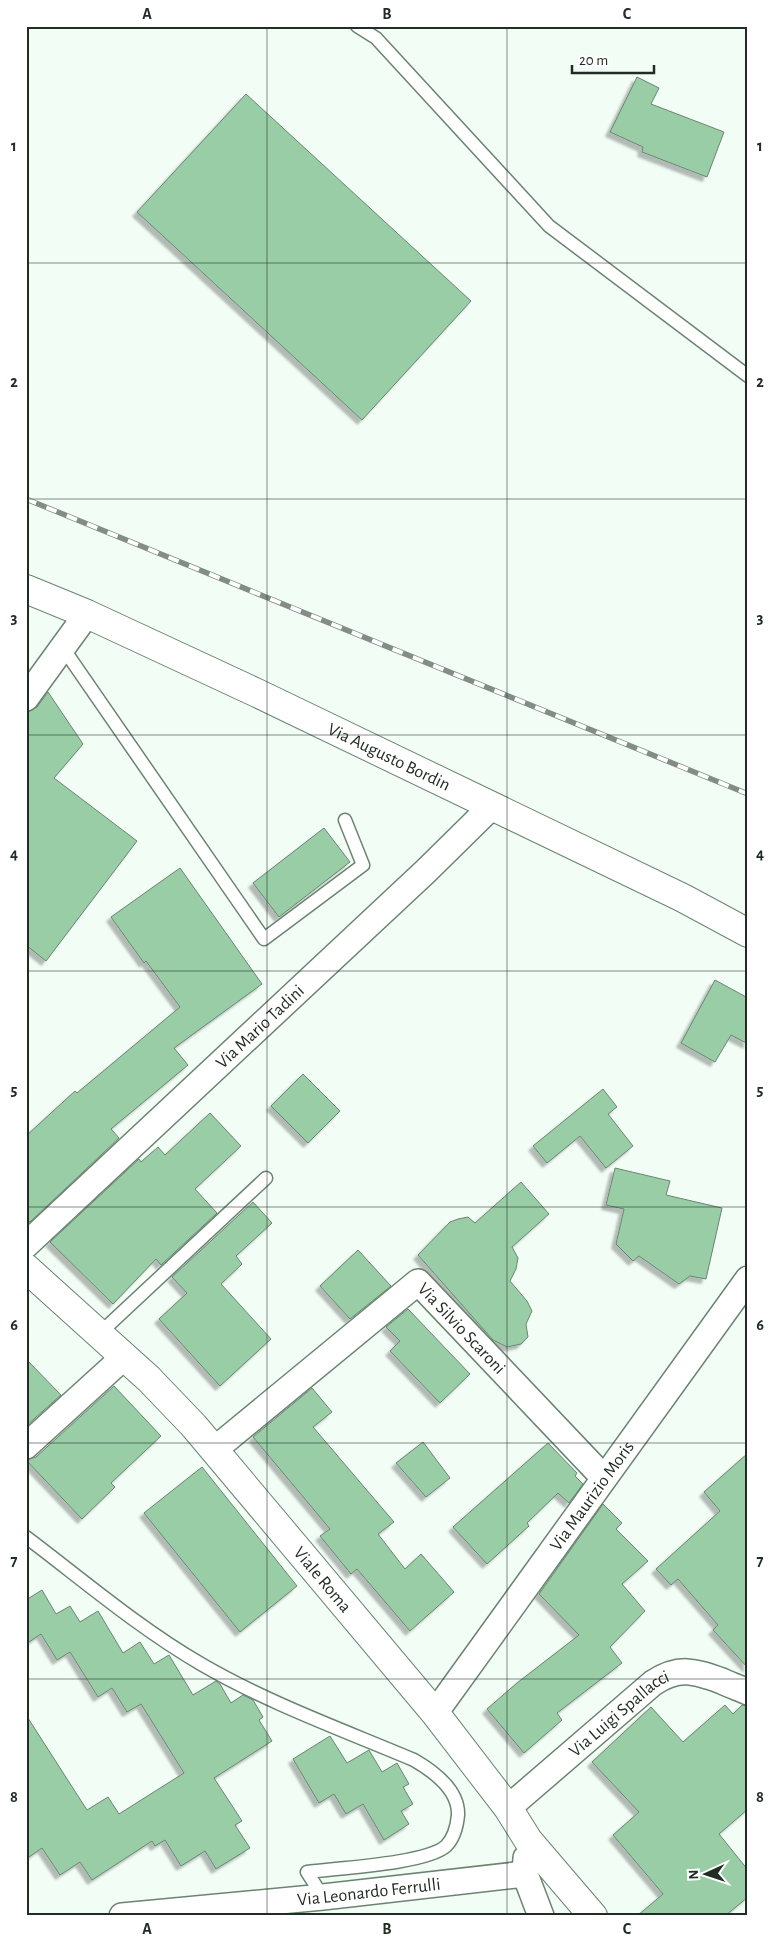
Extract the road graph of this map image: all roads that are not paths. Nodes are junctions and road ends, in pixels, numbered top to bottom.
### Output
1 (357, 26) edge
2 (748, 376) edge
3 (26, 589) edge
4 (87, 614) junction
5 (63, 648) junction
6 (26, 698) edge
7 (492, 806) junction
8 (345, 820) dead end
9 (748, 933) edge
10 (266, 1178) dead end
11 (26, 1244) edge
12 (26, 1268) edge
13 (748, 1279) edge
14 (99, 1334) junction
15 (124, 1357) junction
16 (26, 1446) edge
17 (214, 1450) junction
18 (604, 1478) junction
19 (26, 1537) edge
20 (748, 1692) edge
21 (435, 1713) junction
22 (508, 1808) junction
23 (528, 1840) junction
24 (525, 1874) junction
25 (323, 1897) junction
26 (257, 1909) edge
27 (122, 1916) edge
28 (541, 1916) edge
29 (593, 1916) edge

1 - 2 lane
3 - 4 street, Via Augusto Bordin
4 - 5 street
4 - 7 street, Via Augusto Bordin
5 - 6 street
5 - 8 lane
7 - 9 street, Via Augusto Bordin
7 - 11 street, Via Mario Tadini
10 - 14 lane
12 - 14 street, Viale Roma
13 - 18 street, Via Maurizio Moris
14 - 15 street, Viale Roma
15 - 16 street
15 - 17 street, Viale Roma
17 - 18 street, Via Silvio Scaroni
17 - 21 street, Viale Roma
18 - 21 street, Via Maurizio Moris
19 - 25 lane
20 - 22 street, Via Luigi Spallacci
21 - 22 street, Viale Roma
22 - 23 street, Viale Roma
23 - 24 street
23 - 29 street, Viale Roma
24 - 25 street, Via Leonardo Ferrulli
24 - 28 street
25 - 26 street, Via Leonardo Ferrulli
26 - 27 street, Via Leonardo Ferrulli

